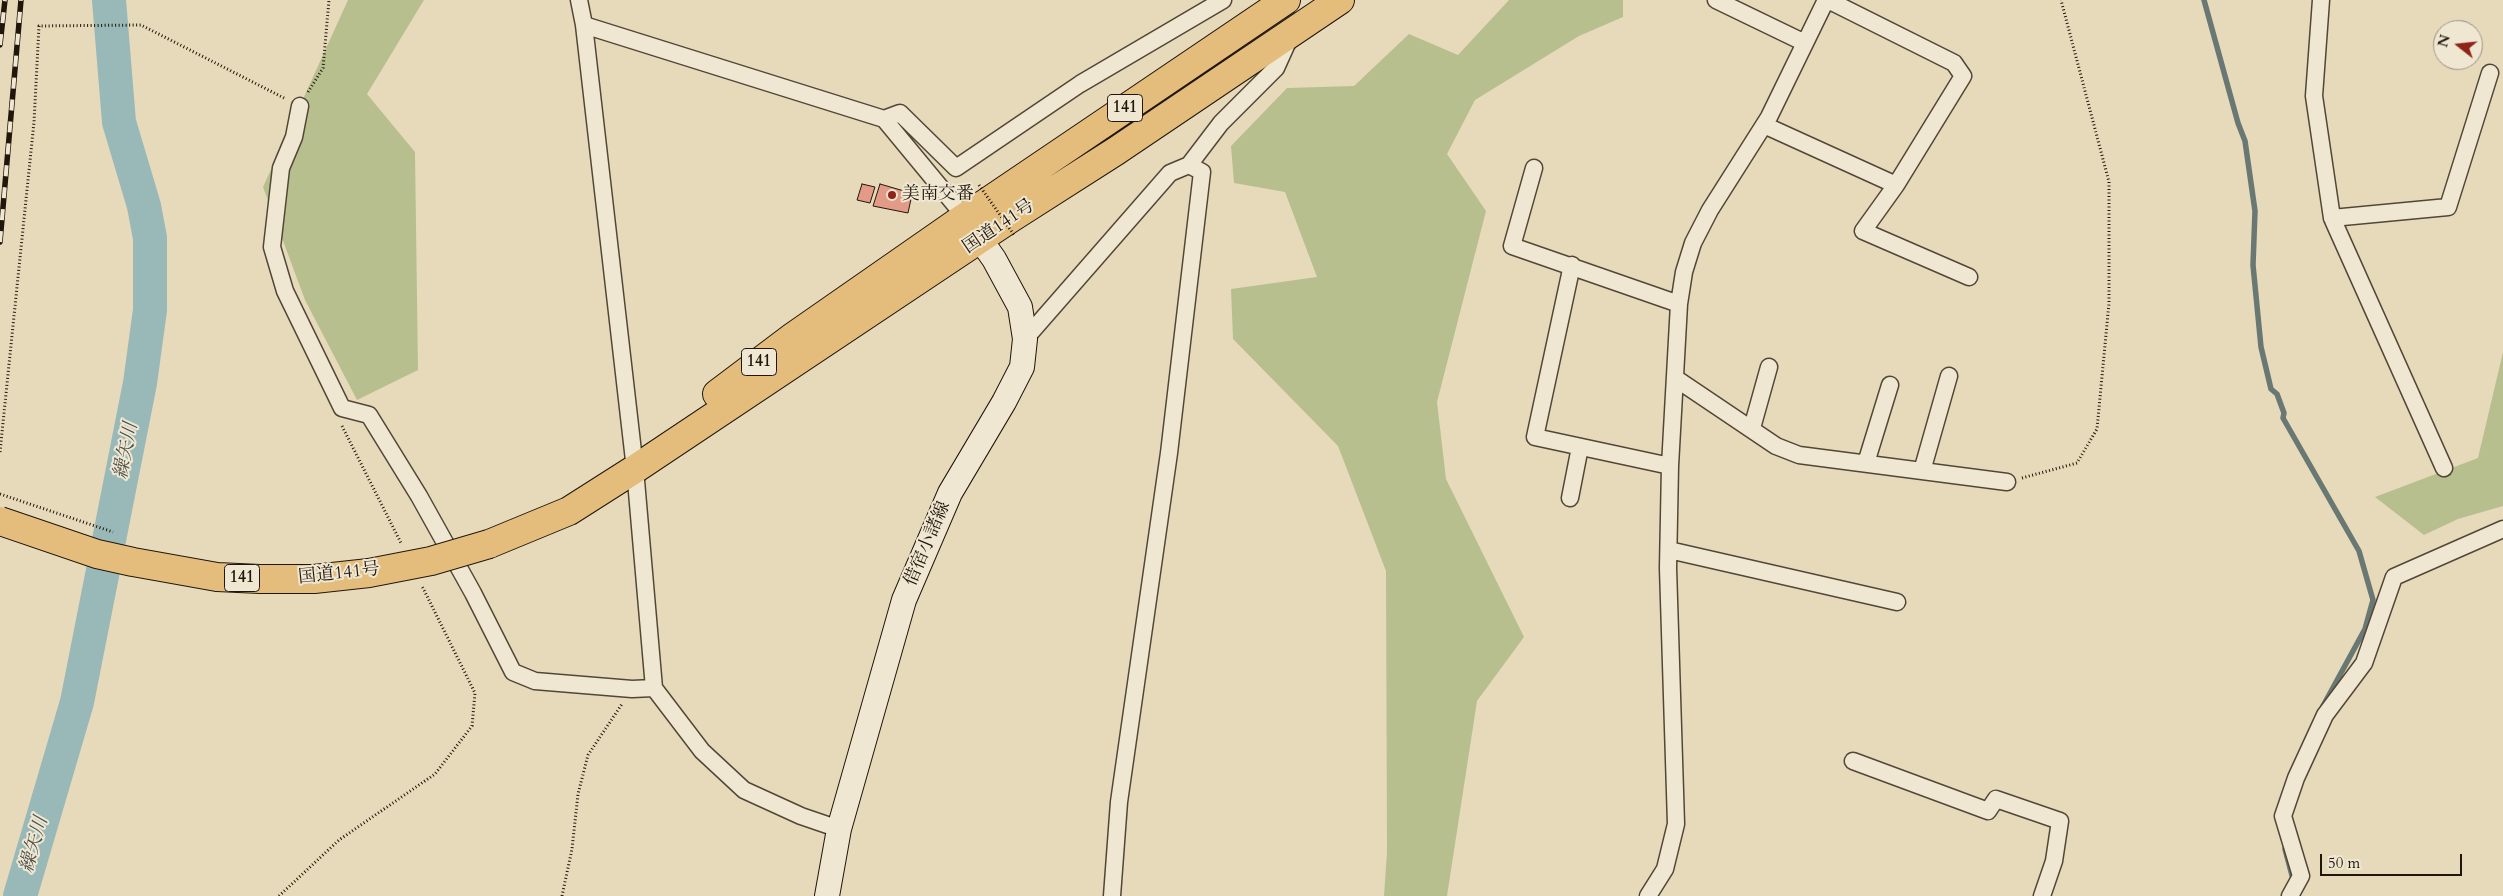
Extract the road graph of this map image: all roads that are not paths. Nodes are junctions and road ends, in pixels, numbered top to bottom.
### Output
1 (579, 0) edge
2 (1222, 0) edge
3 (1286, 0) edge
4 (1340, 0) edge
5 (1716, 0) edge
6 (1827, 0) edge
7 (2321, 0) edge
8 (584, 25) junction
9 (1291, 33) junction
10 (1805, 42) junction
11 (2490, 73) dead end
12 (300, 106) road end
13 (884, 120) junction
14 (1764, 125) junction
15 (1189, 165) junction
16 (1534, 168) dead end
17 (1896, 185) junction
18 (965, 217) junction
19 (2332, 218) junction
20 (980, 240) junction
21 (1572, 265) junction
22 (1969, 277) dead end
23 (1679, 304) junction
24 (1025, 339) junction
25 (1769, 367) dead end
26 (1949, 376) dead end
27 (1676, 378) junction
28 (1890, 385) dead end
29 (1752, 428) junction
30 (1580, 446) junction
31 (658, 453) junction
32 (1866, 463) junction
33 (1670, 466) junction
34 (2444, 468) dead end
35 (635, 469) junction
36 (1922, 471) junction
37 (2007, 482) road end
38 (1570, 498) dead end
39 (0, 521) edge
40 (2503, 530) edge
41 (1669, 550) junction
42 (1897, 602) dead end
43 (654, 688) junction
44 (1853, 761) dead end
45 (839, 829) junction
46 (827, 896) edge
47 (1112, 896) edge
48 (1648, 896) edge
49 (2042, 896) edge
50 (2290, 896) edge

1 - 8 street
2 - 13 street
3 - 18 highway, 国道141号 / 141
4 - 9 highway, 国道141号 / 141
5 - 10 street
6 - 10 street
6 - 17 street
7 - 19 street
8 - 13 street
8 - 35 street
9 - 15 street
9 - 20 highway, 国道141号 / 141
10 - 14 street
11 - 19 street
12 - 43 street
13 - 18 street
14 - 17 street
14 - 23 street
15 - 24 street
15 - 47 street
16 - 21 street
17 - 22 street
18 - 20 main road, 借宿小諸線
18 - 31 highway, 国道141号 / 141
19 - 34 street
20 - 24 main road, 借宿小諸線
20 - 31 highway, 国道141号 / 141
21 - 23 street
21 - 30 street
23 - 27 street
24 - 45 main road, 借宿小諸線
25 - 29 street
26 - 36 street
27 - 29 street
27 - 33 street
28 - 32 street
29 - 32 street
30 - 33 street
30 - 38 street
31 - 35 highway, 国道141号 / 141
32 - 36 street
33 - 41 street
35 - 39 highway, 国道141号 / 141, bridge
35 - 43 street
36 - 37 street
40 - 50 street
41 - 42 street
41 - 48 street
43 - 45 street
44 - 49 street
45 - 46 main road, 借宿小諸線

